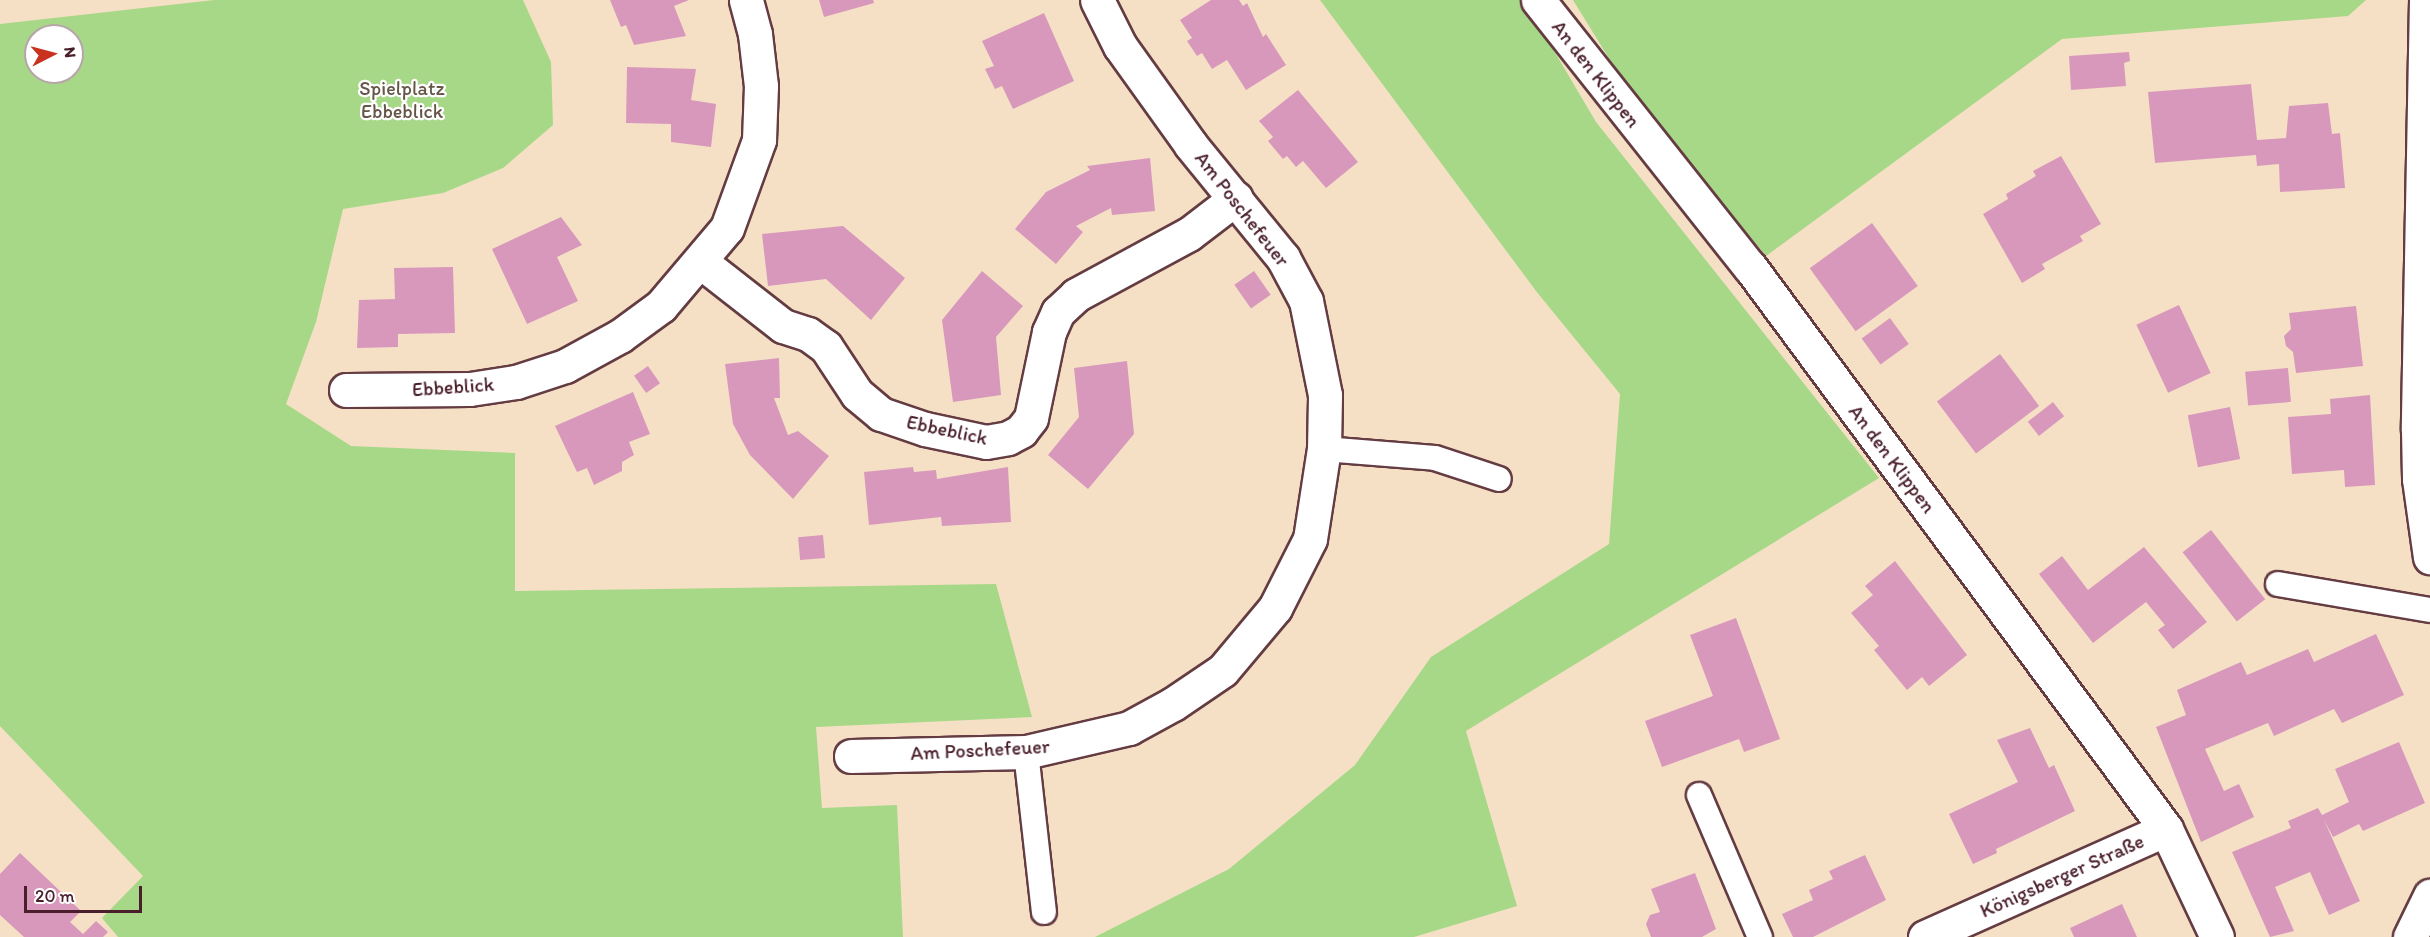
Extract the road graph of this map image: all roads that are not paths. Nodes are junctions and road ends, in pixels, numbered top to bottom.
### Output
1 (746, 0) edge
2 (1097, 0) edge
3 (1538, 0) edge
4 (2426, 0) edge
5 (1236, 198) junction
6 (701, 262) junction
7 (346, 390) dead end
8 (1324, 449) junction
9 (1499, 479) dead end
10 (2430, 557) edge
11 (2277, 584) dead end
12 (2430, 610) edge
13 (1026, 752) junction
14 (851, 756) dead end
15 (1700, 795) dead end
16 (2166, 829) junction
17 (2430, 896) edge
18 (1044, 912) dead end
19 (1760, 937) edge
20 (1927, 937) edge
21 (2217, 937) edge
22 (2410, 937) edge

1 - 6 street, Ebbeblick
2 - 5 street, Am Poschefeuer
3 - 16 street, An den Klippen
4 - 10 street
5 - 6 street, Ebbeblick
5 - 8 street, Am Poschefeuer
6 - 7 street, Ebbeblick
8 - 9 lane
8 - 13 street, Am Poschefeuer
11 - 12 lane
13 - 14 street, Am Poschefeuer
13 - 18 lane
15 - 19 lane
16 - 20 street, Königsberger Straße
16 - 21 street, An den Klippen
17 - 22 street

